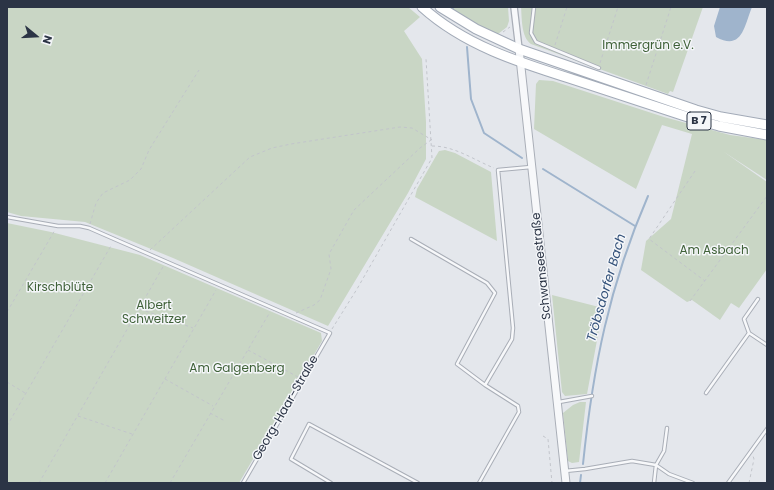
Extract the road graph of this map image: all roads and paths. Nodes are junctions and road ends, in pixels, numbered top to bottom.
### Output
1 (422, 7) edge
2 (440, 7) edge
3 (514, 7) edge
4 (534, 7) edge
5 (567, 7) edge
6 (618, 7) edge
7 (671, 7) edge
8 (519, 49) junction
9 (554, 50) junction
10 (426, 59) dead end
11 (520, 63) junction
12 (599, 68) joint
13 (199, 70) dead end
14 (646, 86) dead end
15 (767, 125) edge
16 (767, 135) edge
17 (432, 140) junction
18 (432, 146) junction
19 (531, 167) junction
20 (498, 170) junction
21 (695, 171) dead end
22 (767, 196) edge
23 (7, 217) edge
24 (58, 226) junction
25 (90, 228) junction
26 (411, 239) dead end
27 (114, 240) junction
28 (147, 253) junction
29 (166, 261) junction
30 (705, 281) junction
31 (220, 284) junction
32 (758, 299) dead end
33 (690, 301) dead end
34 (272, 308) junction
35 (139, 309) junction
36 (7, 312) edge
37 (294, 317) junction
38 (194, 328) junction
39 (330, 333) junction
40 (749, 333) junction
41 (767, 345) edge
42 (248, 349) junction
43 (165, 379) junction
44 (303, 380) junction
45 (7, 382) edge
46 (485, 385) junction
47 (26, 393) junction
48 (706, 393) dead end
49 (592, 396) dead end
50 (556, 403) junction
51 (214, 406) junction
52 (210, 413) junction
53 (78, 416) junction
54 (225, 421) dead end
55 (7, 426) edge
56 (667, 428) dead end
57 (767, 429) edge
58 (133, 434) junction
59 (543, 436) dead end
60 (752, 450) junction
61 (656, 465) junction
62 (564, 471) junction
63 (39, 483) edge
64 (104, 483) edge
65 (170, 483) edge
66 (243, 483) edge
67 (330, 483) edge
68 (417, 483) edge
69 (479, 483) edge
70 (552, 483) edge
71 (566, 483) edge
72 (654, 483) edge
73 (693, 483) edge
74 (728, 483) edge
75 (749, 483) edge

1 - 11 main road, B 7
2 - 8 main road, B 7
3 - 8 street
4 - 9 lane
5 - 9 path
6 - 12 path
7 - 14 path
8 - 11 street, Schwanseestraße
8 - 15 main road, B 7
9 - 12 lane
10 - 17 path
11 - 16 main road, B 7
11 - 19 street, Schwanseestraße
13 - 25 path
17 - 18 path
17 - 28 path
17 - 37 path
18 - 20 path
18 - 39 path
19 - 20 lane
19 - 50 street, Schwanseestraße
20 - 46 lane
21 - 30 path
22 - 30 path
23 - 24 lane
24 - 25 lane
24 - 36 path
25 - 27 lane
26 - 46 lane
27 - 28 lane
27 - 47 path
28 - 29 lane
29 - 31 lane
29 - 35 path
30 - 33 path
31 - 34 lane
31 - 38 path
32 - 40 lane
34 - 37 lane
34 - 42 path
35 - 38 path
35 - 53 path
37 - 39 lane
38 - 43 path
39 - 44 lane, Georg-Haar-Straße
40 - 41 lane
40 - 48 lane
42 - 44 path
42 - 51 path
43 - 51 path
43 - 58 path
44 - 66 lane, Georg-Haar-Straße
45 - 47 path
46 - 69 lane
47 - 55 path
49 - 50 lane
50 - 62 street, Schwanseestraße
51 - 52 path
52 - 54 path
52 - 65 path
53 - 58 path
53 - 63 path
56 - 61 lane
57 - 60 lane
58 - 64 path
59 - 70 path
60 - 74 lane
60 - 75 path
61 - 62 lane
61 - 72 lane
61 - 73 lane
62 - 71 street, Schwanseestraße
67 - 68 lane

